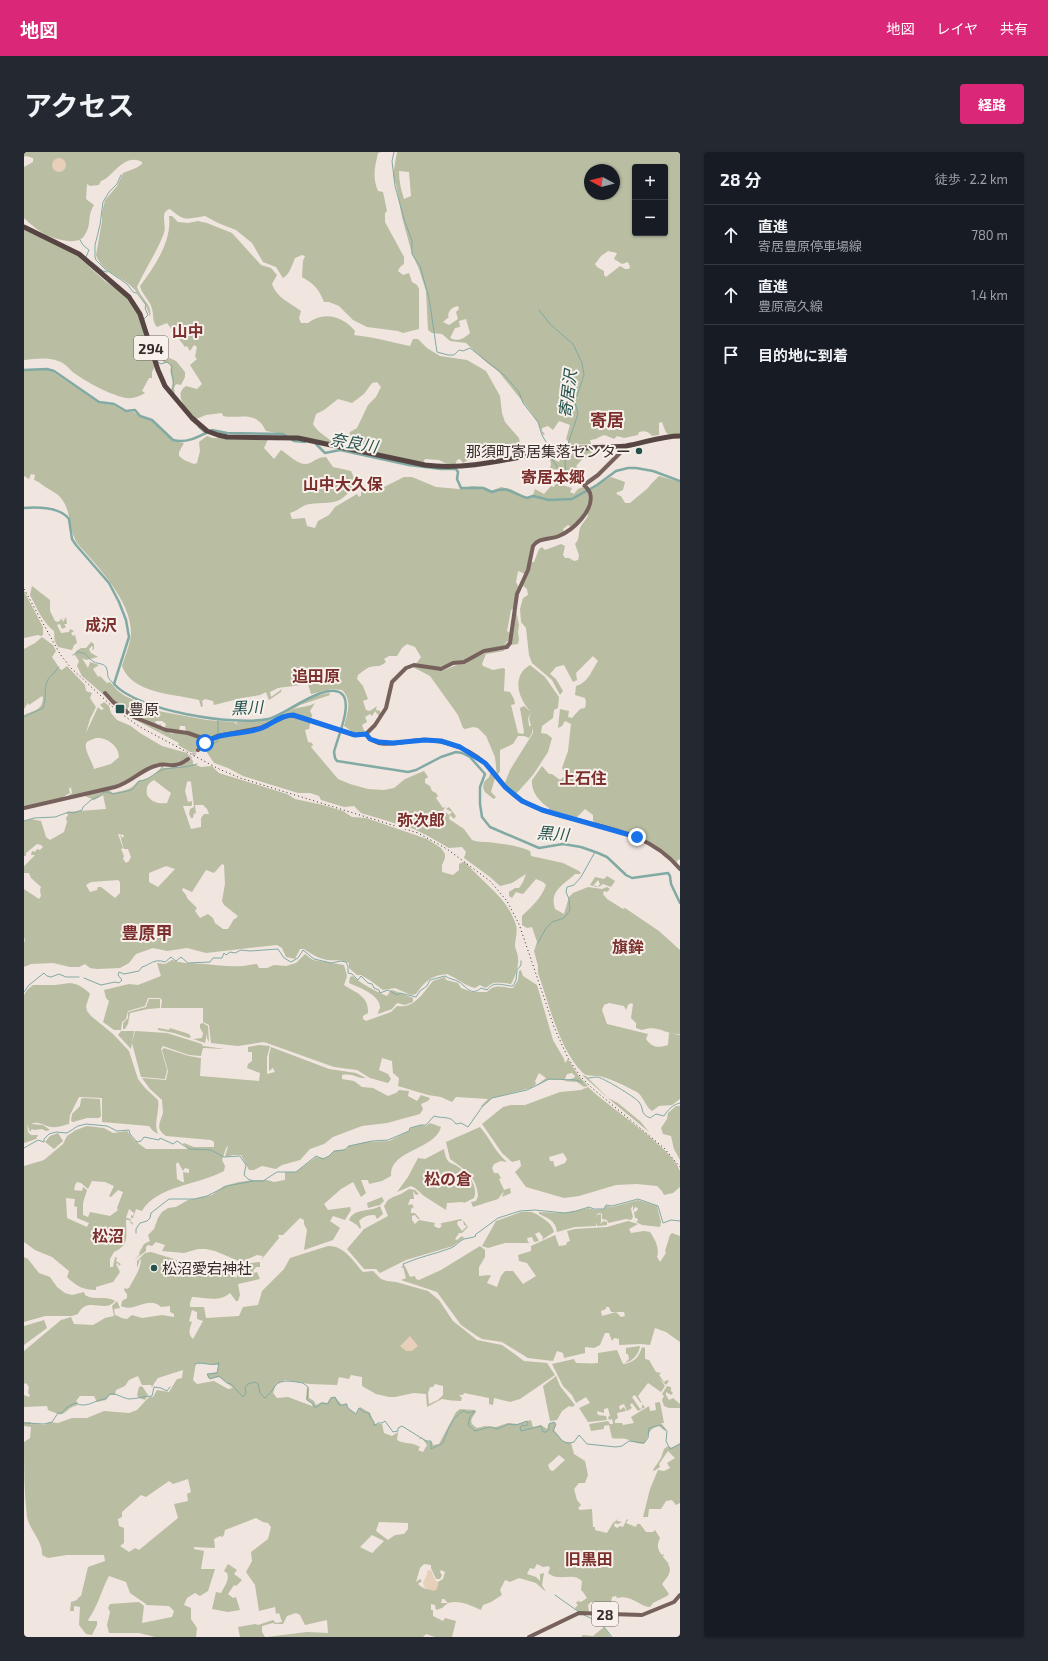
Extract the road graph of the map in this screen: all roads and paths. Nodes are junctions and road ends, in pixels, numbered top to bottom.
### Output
1 (24, 227) edge
2 (680, 436) edge
3 (627, 445) junction
4 (618, 446) junction
5 (620, 453) junction
6 (105, 693) dead end
7 (366, 734) junction
8 (208, 740) junction
9 (198, 750) tunnel mouth
10 (188, 758) tunnel mouth
11 (24, 808) edge
12 (680, 869) edge
13 (680, 1595) edge
14 (529, 1637) edge

1 - 4 highway, 294
2 - 3 highway, 294
3 - 4 highway, 294
3 - 5 main road
4 - 5 main road
5 - 7 main road
6 - 8 main road
7 - 8 main road
7 - 12 main road
8 - 9 main road
10 - 11 main road
13 - 14 main road, 28

